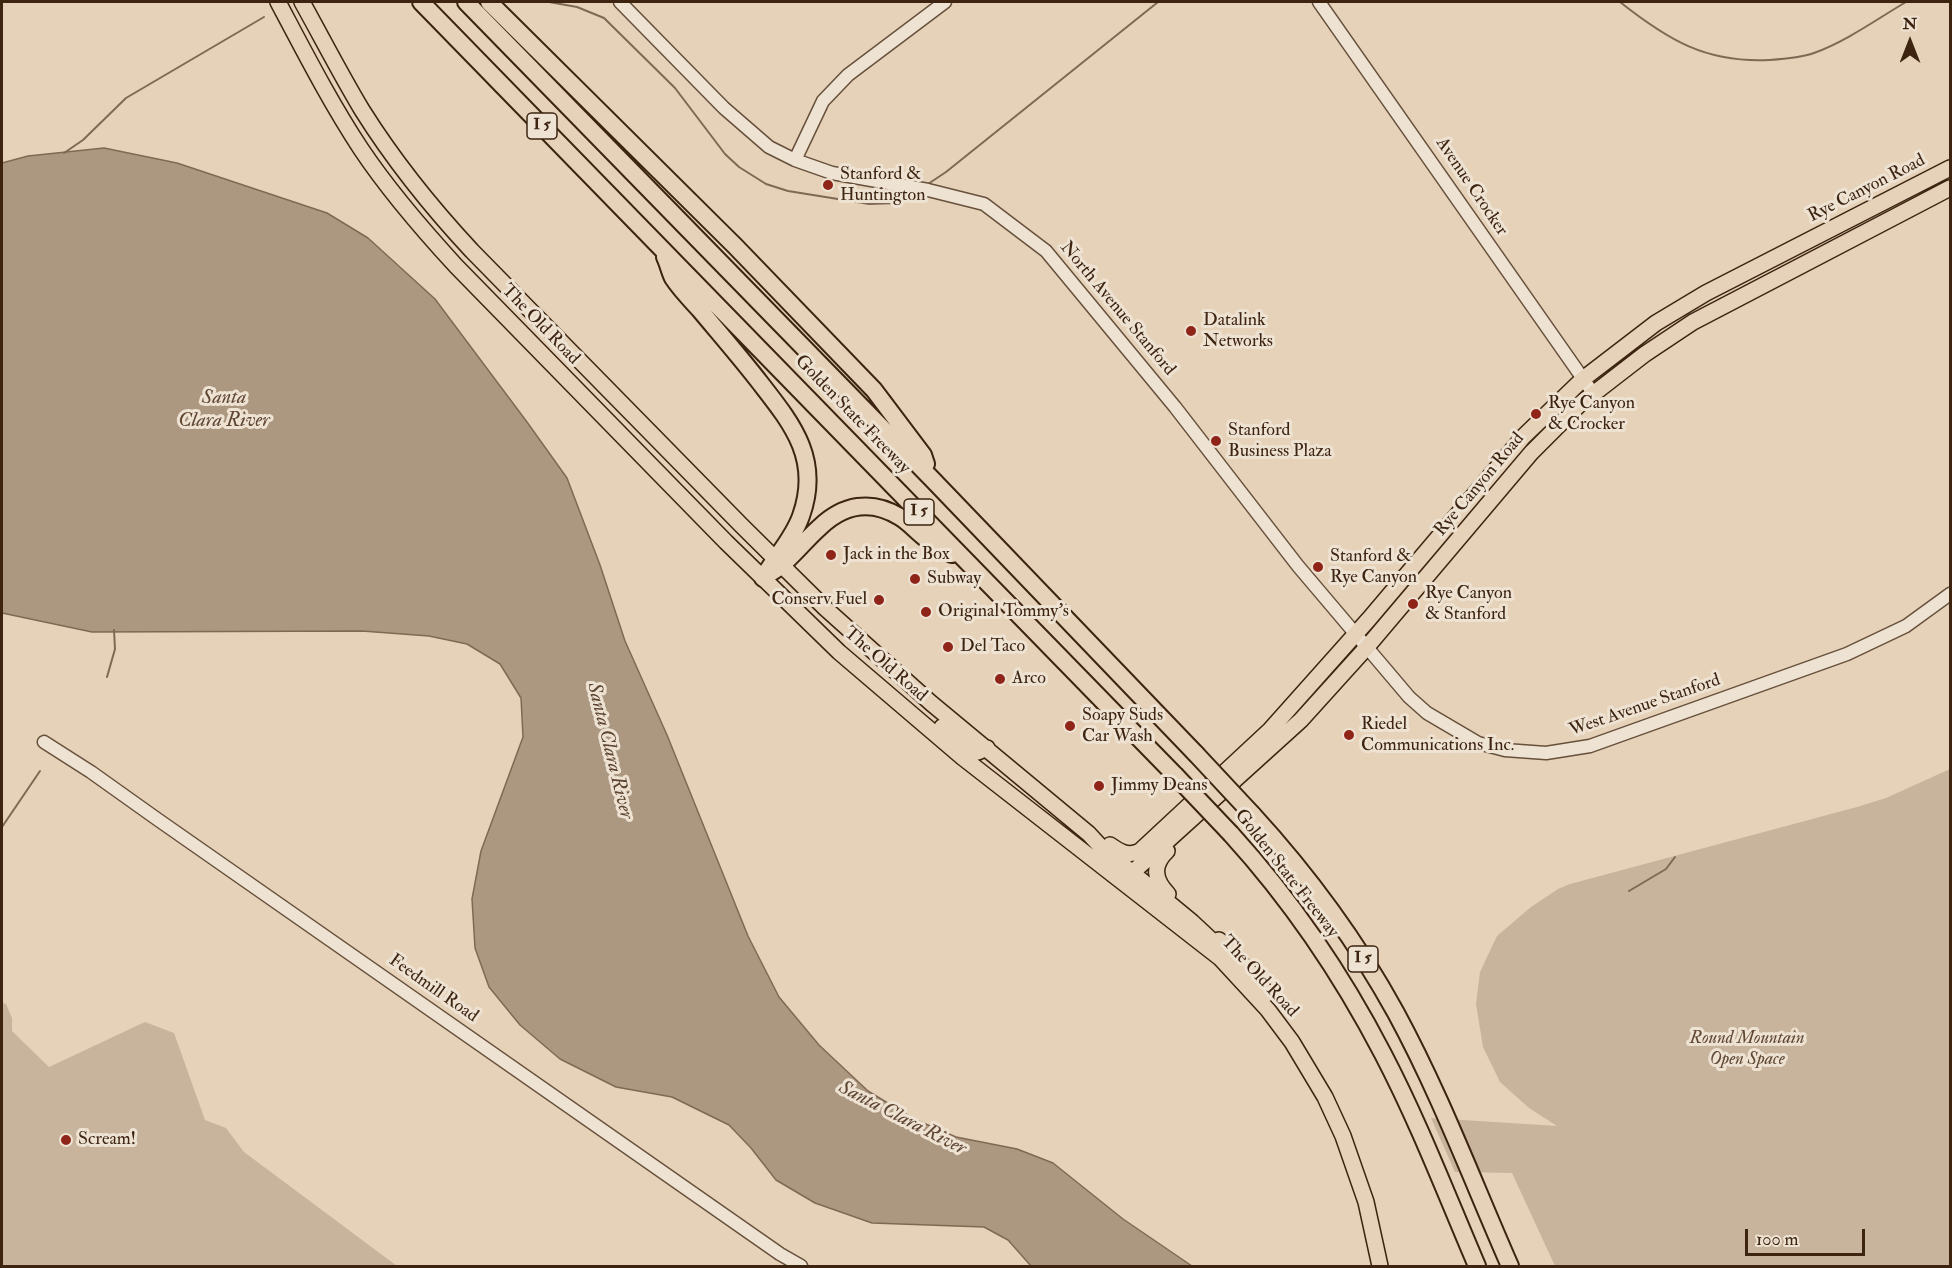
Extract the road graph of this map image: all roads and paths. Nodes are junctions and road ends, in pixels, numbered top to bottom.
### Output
1 (278, 2) edge
2 (302, 2) edge
3 (421, 2) edge
4 (466, 2) edge
5 (489, 2) edge
6 (620, 2) edge
7 (945, 2) edge
8 (1319, 2) edge
9 (795, 160) junction
10 (1950, 168) edge
11 (1950, 188) edge
12 (663, 250) junction
13 (1583, 379) junction
14 (1593, 393) junction
15 (932, 479) junction
16 (778, 562) junction
17 (974, 567) junction
18 (763, 578) junction
19 (1950, 594) edge
20 (1356, 634) junction
21 (1367, 647) junction
22 (863, 672) junction
23 (931, 703) junction
24 (914, 716) junction
25 (1275, 725) junction
26 (44, 742) dead end
27 (987, 748) junction
28 (1249, 766) junction
29 (1089, 834) junction
30 (1129, 878) junction
31 (1267, 994) junction
32 (1344, 1129) junction
33 (801, 1266) edge
34 (1380, 1266) edge
35 (1388, 1266) edge
36 (1477, 1266) edge
37 (1510, 1266) edge

1 - 18 main road, The Old Road
2 - 16 main road, The Old Road
3 - 12 highway, Golden State Freeway / I 5
4 - 15 highway, Golden State Freeway / I 5
5 - 15 highway
6 - 9 street, North Avenue Stanford
7 - 9 street
8 - 13 street, Avenue Crocker
9 - 20 street, North Avenue Stanford
10 - 13 main road, Rye Canyon Road
11 - 14 main road, Rye Canyon Road
12 - 16 highway
12 - 17 highway, Golden State Freeway / I 5
13 - 14 street, Avenue Crocker
13 - 20 main road, Rye Canyon Road
14 - 21 main road, Rye Canyon Road
15 - 37 highway, Golden State Freeway / I 5, bridge
16 - 17 highway
16 - 18 highway
16 - 23 main road, The Old Road
17 - 36 highway, Golden State Freeway / I 5, bridge
18 - 22 main road, The Old Road
19 - 21 street, West Avenue Stanford
20 - 21 street, North Avenue Stanford
20 - 25 main road, Rye Canyon Road
21 - 28 main road, Rye Canyon Road
22 - 23 main road
22 - 24 main road, The Old Road
23 - 27 main road, The Old Road
24 - 27 main road
24 - 30 main road, The Old Road
25 - 29 main road, Rye Canyon Road
25 - 30 main road, Rye Canyon Road
26 - 33 street, Feedmill Road
27 - 29 main road, The Old Road
28 - 30 main road, Rye Canyon Road
28 - 31 main road
29 - 30 main road, The Old Road
30 - 31 main road, The Old Road
30 - 32 main road, The Old Road
31 - 32 main road, The Old Road
32 - 34 main road, The Old Road
32 - 35 main road, The Old Road

